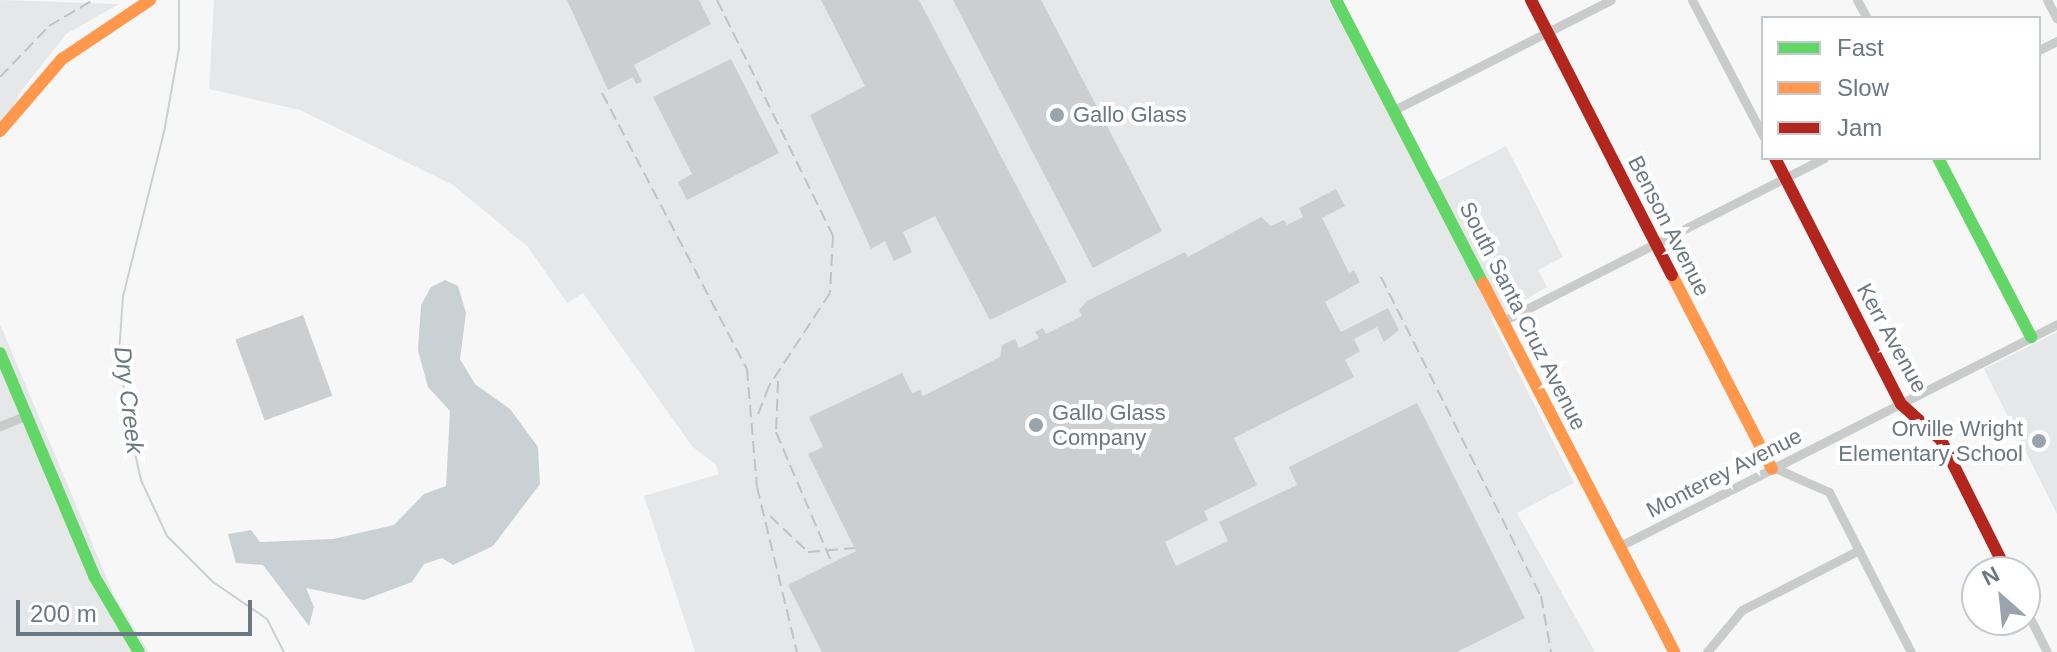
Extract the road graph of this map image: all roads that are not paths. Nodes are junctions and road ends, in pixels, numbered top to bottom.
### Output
1 (150, 0) edge
2 (1336, 0) edge
3 (1531, 0) edge
4 (1611, 0) edge
5 (1692, 0) edge
6 (2047, 0) edge
7 (2057, 19) edge
8 (1548, 32) junction
9 (1394, 110) junction
10 (0, 131) edge
11 (1761, 132) edge
12 (1776, 160) edge
13 (1820, 160) edge
14 (1939, 160) edge
15 (1785, 178) junction
16 (1655, 243) junction
17 (1503, 321) junction
18 (2057, 324) edge
19 (2031, 337) junction
20 (0, 353) edge
21 (1901, 404) junction
22 (27, 415) junction
23 (0, 426) edge
24 (1773, 468) junction
25 (1620, 546) junction
26 (1859, 550) junction
27 (1999, 556) edge
28 (139, 652) edge
29 (1674, 652) edge
30 (1707, 652) edge
31 (1911, 652) edge

1 - 10 street
2 - 9 street, South Santa Cruz Avenue
3 - 8 street, Benson Avenue
4 - 8 street
5 - 11 street
6 - 7 street
8 - 9 street
8 - 16 street, Benson Avenue
9 - 17 street, South Santa Cruz Avenue
12 - 15 street, Kerr Avenue
13 - 15 street
14 - 19 street
15 - 16 street
15 - 21 street, Kerr Avenue
16 - 17 street
16 - 24 street, Benson Avenue
17 - 25 street, South Santa Cruz Avenue
18 - 19 street, Monterey Avenue
19 - 21 street, Monterey Avenue
20 - 22 street
21 - 24 street, Monterey Avenue
21 - 27 street, Kerr Avenue
22 - 23 street
22 - 28 street
24 - 25 street, Monterey Avenue
24 - 26 street
25 - 29 street, South Santa Cruz Avenue
26 - 30 street
26 - 31 street

